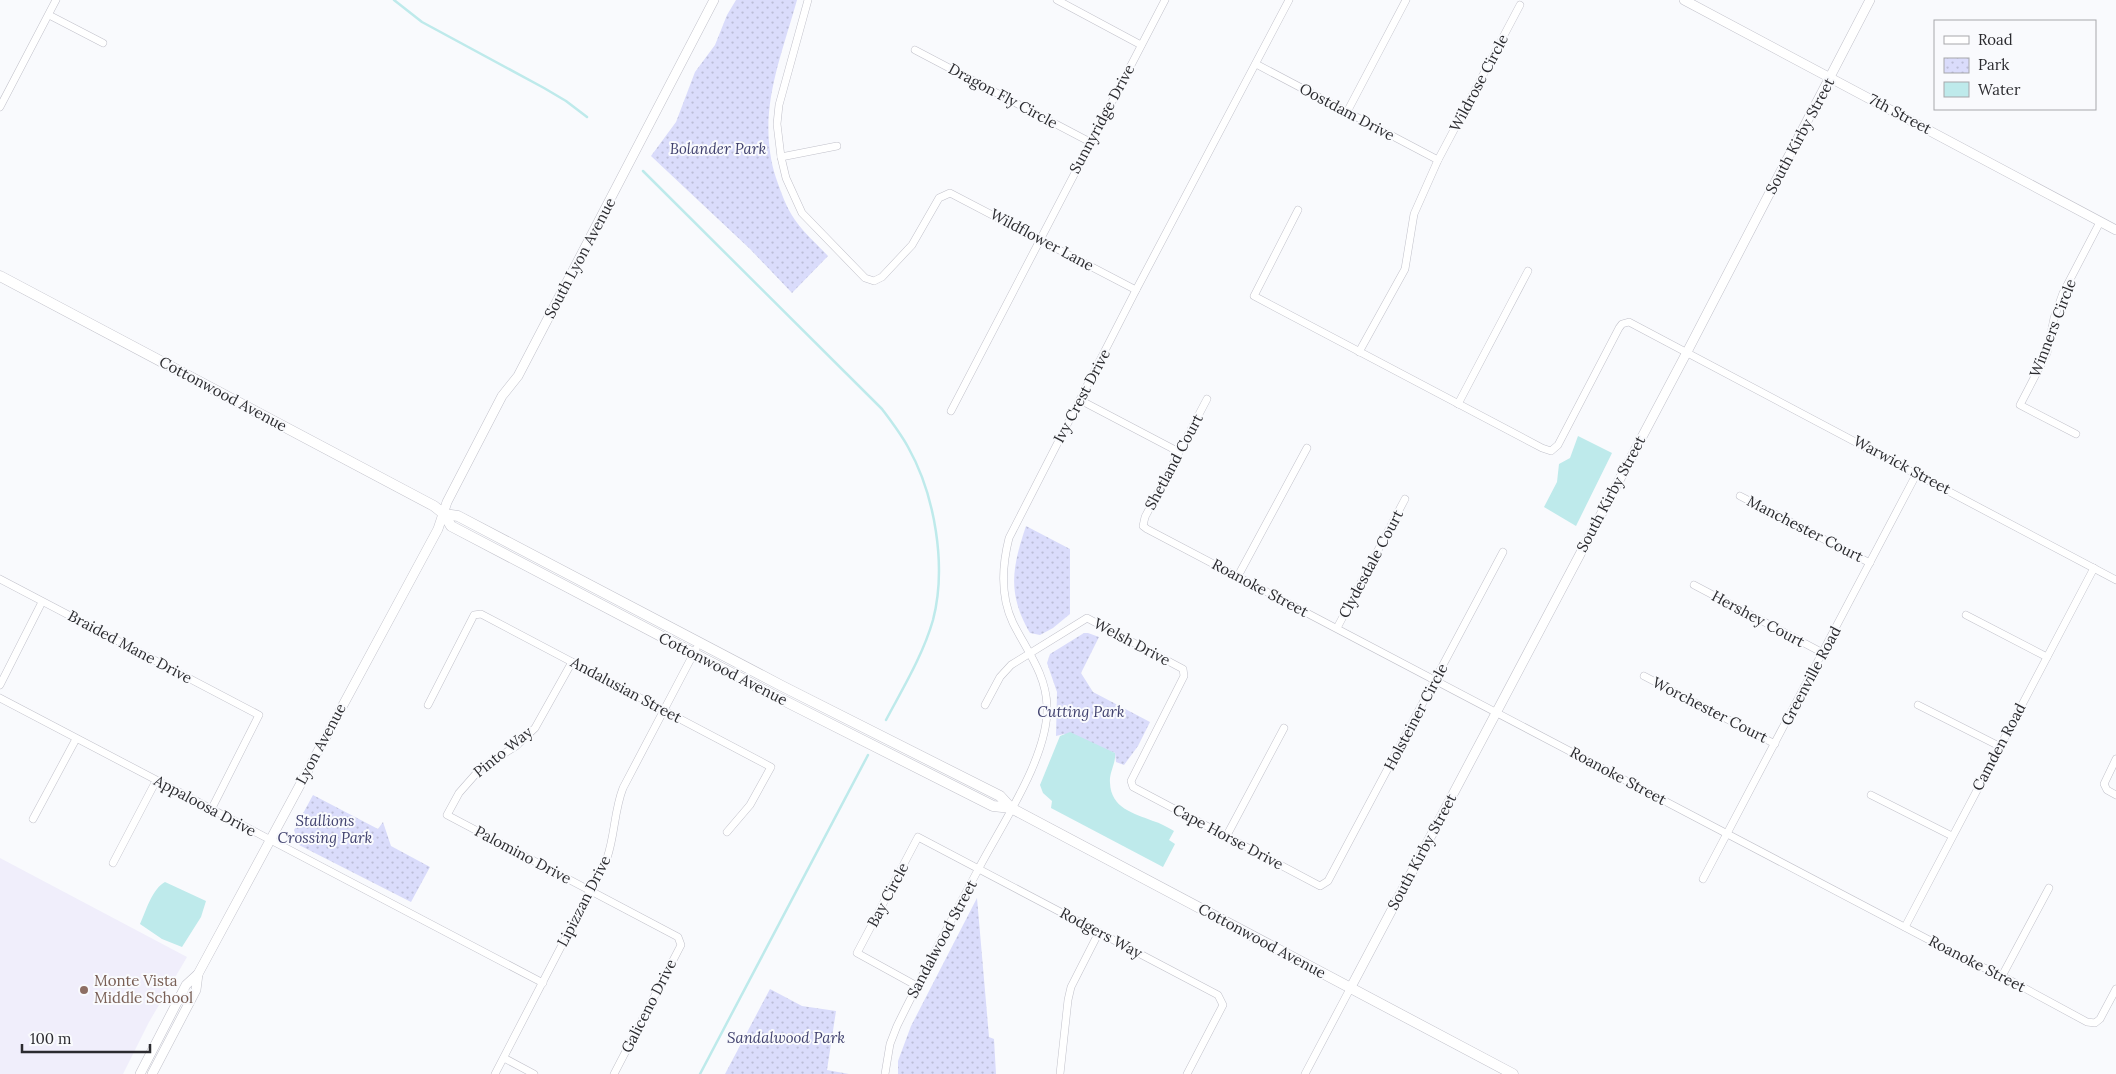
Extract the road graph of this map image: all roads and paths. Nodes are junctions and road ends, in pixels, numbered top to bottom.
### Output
1 (56, 0) edge
2 (714, 0) edge
3 (808, 0) edge
4 (1057, 0) edge
5 (1166, 0) edge
6 (1289, 0) edge
7 (1406, 0) edge
8 (1684, 0) edge
9 (1870, 0) edge
10 (1520, 5) dead end
11 (49, 15) junction
12 (103, 43) dead end
13 (1142, 44) junction
14 (915, 50) dead end
15 (1256, 64) junction
16 (1831, 77) junction
17 (0, 107) edge
18 (1347, 112) junction
19 (1090, 142) junction
20 (837, 146) dead end
21 (781, 157) junction
22 (1438, 160) junction
23 (1298, 210) dead end
24 (2100, 222) junction
25 (2116, 230) edge
26 (1040, 238) junction
27 (1528, 271) dead end
28 (0, 276) edge
29 (1136, 290) junction
30 (1359, 352) junction
31 (1687, 352) junction
32 (1207, 399) dead end
33 (1080, 400) junction
34 (1458, 404) junction
35 (950, 411) dead end
36 (2076, 434) dead end
37 (1307, 448) dead end
38 (1179, 452) junction
39 (1917, 473) junction
40 (1740, 496) dead end
41 (1405, 499) dead end
42 (444, 514) junction
43 (1143, 526) joint
44 (1503, 552) dead end
45 (1870, 563) junction
46 (2094, 568) junction
47 (1238, 576) junction
48 (0, 579) edge
49 (2116, 580) edge
50 (1694, 586) dead end
51 (42, 602) junction
52 (1966, 615) dead end
53 (1337, 628) junction
54 (699, 642) junction
55 (1030, 652) junction
56 (694, 653) junction
57 (1823, 653) junction
58 (2047, 657) junction
59 (572, 662) junction
60 (1644, 676) dead end
61 (1436, 680) junction
62 (0, 685) edge
63 (0, 698) edge
64 (428, 705) dead end
65 (986, 705) dead end
66 (1918, 705) dead end
67 (664, 710) junction
68 (1496, 712) junction
69 (1284, 728) dead end
70 (76, 739) junction
71 (1775, 744) junction
72 (1999, 746) junction
73 (2116, 759) edge
74 (156, 781) junction
75 (1130, 781) joint
76 (1871, 795) dead end
77 (2116, 795) edge
78 (1011, 808) junction
79 (211, 810) junction
80 (447, 815) joint
81 (33, 819) dead end
82 (727, 832) dead end
83 (1727, 834) junction
84 (1952, 836) junction
85 (1226, 837) junction
86 (270, 840) junction
87 (113, 863) dead end
88 (978, 869) junction
89 (1703, 879) dead end
90 (1328, 881) joint
91 (2049, 888) dead end
92 (591, 891) junction
93 (1905, 927) junction
94 (1099, 932) junction
95 (678, 937) joint
96 (198, 974) junction
97 (2002, 976) junction
98 (542, 983) junction
99 (917, 986) junction
100 (1351, 987) junction
101 (2116, 989) edge
102 (504, 1058) junction
103 (140, 1074) edge
104 (152, 1074) edge
105 (495, 1074) edge
106 (534, 1074) edge
107 (614, 1074) edge
108 (885, 1074) edge
109 (1060, 1074) edge
110 (1187, 1074) edge
111 (1305, 1074) edge
112 (1514, 1074) edge

1 - 11 street
2 - 42 street, South Lyon Avenue
3 - 21 street
4 - 13 street
5 - 13 street, Sunnyridge Drive
6 - 15 street, Ivy Crest Drive
7 - 18 street
8 - 16 street, 7th Street
9 - 16 street, South Kirby Street
10 - 22 street, Wildrose Circle
11 - 12 street
11 - 17 street
13 - 19 street, Sunnyridge Drive
14 - 19 street, Dragon Fly Circle
15 - 18 street, Oostdam Drive
15 - 29 street, Ivy Crest Drive
16 - 24 street, 7th Street
16 - 31 street, South Kirby Street
18 - 22 street, Oostdam Drive
19 - 26 street, Sunnyridge Drive
20 - 21 street
21 - 26 street, Wildflower Lane
22 - 30 street, Wildrose Circle
23 - 30 street
24 - 25 street, 7th Street
24 - 36 street, Winners Circle
26 - 29 street, Wildflower Lane
26 - 35 street, Sunnyridge Drive
27 - 34 street
28 - 42 main road, Cottonwood Avenue
29 - 33 street, Ivy Crest Drive
30 - 34 street
31 - 34 street, Warwick Street
31 - 39 street, Warwick Street
31 - 68 street, South Kirby Street
32 - 38 street, Shetland Court
33 - 38 street
33 - 55 street, Ivy Crest Drive
37 - 47 street
38 - 43 street, Shetland Court
39 - 45 street, Greenville Road
39 - 46 street, Warwick Street
40 - 45 street, Manchester Court
41 - 53 street, Clydesdale Court
42 - 54 main road, Cottonwood Avenue
42 - 56 main road, Cottonwood Avenue
42 - 86 street, Lyon Avenue
43 - 47 street, Roanoke Street
44 - 61 street, Holsteiner Circle
45 - 57 street, Greenville Road
46 - 49 street, Warwick Street
46 - 58 street, Camden Road
47 - 53 street, Roanoke Street
48 - 51 street, Braided Mane Drive
50 - 57 street, Hershey Court
51 - 62 street
51 - 79 street, Braided Mane Drive
52 - 58 street
53 - 61 street, Roanoke Street
54 - 56 street, Lipizzan Drive
54 - 78 main road, Cottonwood Avenue
55 - 65 street
55 - 75 street, Welsh Drive
55 - 78 street, Ivy Crest Drive
56 - 67 street, Lipizzan Drive
56 - 78 main road, Cottonwood Avenue
57 - 71 street, Greenville Road
58 - 72 street, Camden Road
59 - 64 street, Andalusian Street
59 - 67 street, Andalusian Street
59 - 80 street, Pinto Way
60 - 71 street, Worchester Court
61 - 68 street, Roanoke Street
61 - 90 street, Holsteiner Circle
63 - 70 street, Appaloosa Drive
66 - 72 street
67 - 82 street, Andalusian Street
67 - 92 street, Lipizzan Drive
68 - 83 street, Roanoke Street
68 - 100 street, South Kirby Street
69 - 85 street
70 - 74 street, Appaloosa Drive
70 - 81 street
71 - 83 street, Greenville Road
72 - 84 street, Camden Road
73 - 77 street
74 - 79 street, Appaloosa Drive
74 - 87 street
75 - 85 street, Cape Horse Drive
76 - 84 street
78 - 88 street, Sandalwood Street
78 - 100 main road, Cottonwood Avenue
79 - 86 street, Appaloosa Drive
80 - 92 street, Palomino Drive
83 - 89 street, Greenville Road
83 - 93 street, Roanoke Street
84 - 93 street, Camden Road
85 - 90 street, Cape Horse Drive
86 - 96 street, Lyon Avenue
86 - 98 street, Appaloosa Drive
88 - 94 street, Rodgers Way
88 - 99 street, Sandalwood Street
88 - 99 street, Bay Circle
91 - 97 street
92 - 95 street, Palomino Drive
92 - 98 street, Lipizzan Drive
93 - 97 street, Roanoke Street
94 - 109 street
94 - 110 street, Rodgers Way
95 - 107 street, Galiceno Drive
96 - 103 street, Lyon Avenue
96 - 104 street, Lyon Avenue
97 - 101 street, Roanoke Street
98 - 102 street, Lipizzan Drive
99 - 108 street, Sandalwood Street
100 - 111 street
100 - 112 main road, Cottonwood Avenue
102 - 105 street, Lipizzan Drive
102 - 106 street

